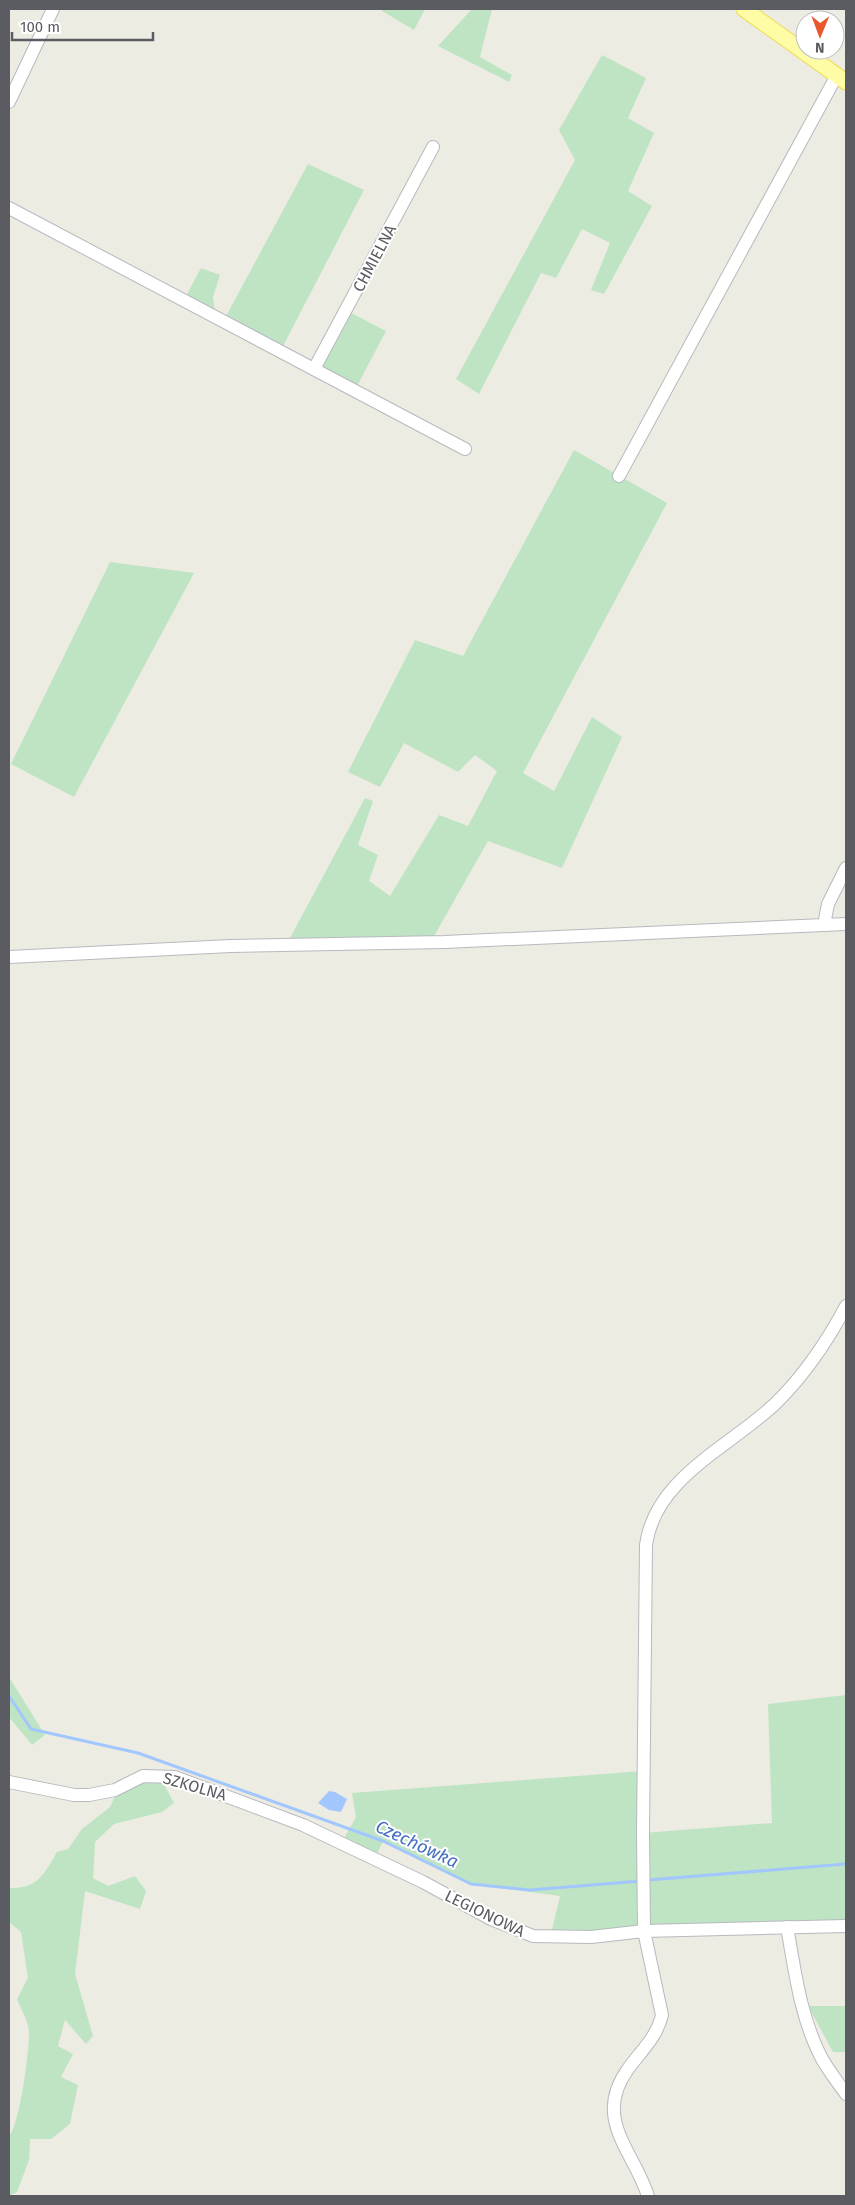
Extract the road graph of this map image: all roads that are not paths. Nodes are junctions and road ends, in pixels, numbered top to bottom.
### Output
1 (53, 9) edge
2 (744, 9) edge
3 (841, 78) edge
4 (9, 102) edge
5 (433, 147) dead end
6 (9, 208) edge
7 (314, 369) junction
8 (465, 449) dead end
9 (619, 476) dead end
10 (846, 868) edge
11 (846, 924) edge
12 (824, 925) junction
13 (9, 957) edge
14 (846, 1306) edge
15 (9, 1782) edge
16 (374, 1859) joint
17 (846, 1926) edge
18 (787, 1927) junction
19 (644, 1931) junction
20 (846, 2094) edge
21 (648, 2196) edge

1 - 4 street
2 - 3 main road
3 - 9 street
5 - 7 street, CHMIELNA
6 - 7 street
7 - 8 street
10 - 12 street
11 - 12 street
12 - 13 street
14 - 19 street
15 - 16 street, SZKOLNA
16 - 19 street, LEGIONOWA
17 - 18 street, LEGIONOWA
18 - 19 street, LEGIONOWA
18 - 20 street
19 - 21 street

